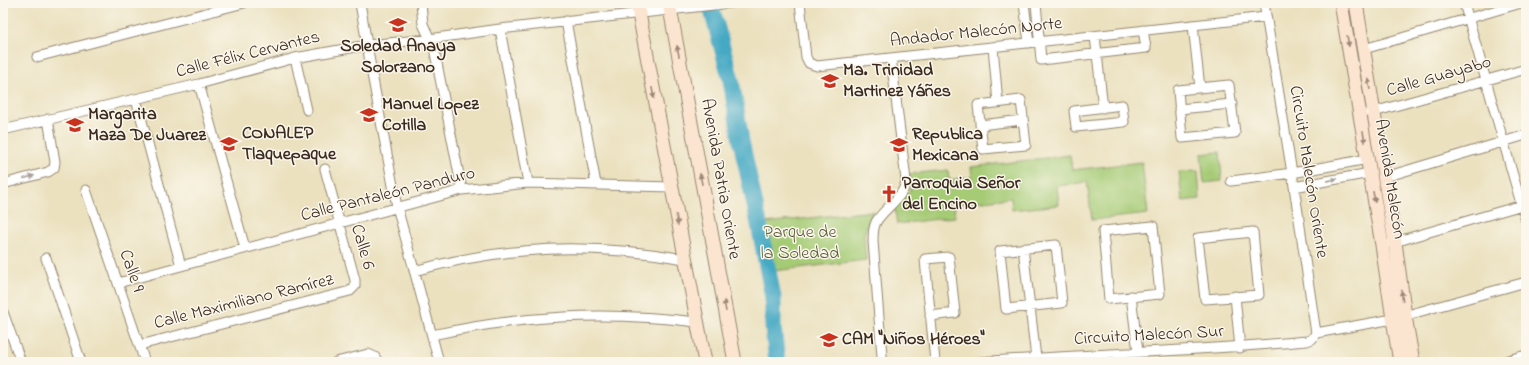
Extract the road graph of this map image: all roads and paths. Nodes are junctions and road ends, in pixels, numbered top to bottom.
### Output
1 (244, 3) edge
2 (360, 3) edge
3 (421, 3) edge
4 (729, 3) edge
5 (800, 3) edge
6 (1024, 3) edge
7 (1036, 3) edge
8 (1264, 3) edge
9 (1341, 3) edge
10 (1356, 3) edge
11 (1464, 3) edge
12 (1521, 3) edge
13 (669, 6) edge
14 (638, 8) edge
15 (1266, 17) junction
16 (1468, 19) junction
17 (566, 21) junction
18 (1194, 25) junction
19 (500, 29) junction
20 (1143, 30) junction
21 (1095, 36) junction
22 (429, 38) junction
23 (1040, 42) junction
24 (1029, 43) junction
25 (367, 45) junction
26 (993, 47) junction
27 (1364, 49) junction
28 (1097, 54) junction
29 (37, 57) dead end
30 (296, 58) junction
31 (891, 58) junction
32 (1526, 69) edge
33 (1486, 81) junction
34 (199, 84) junction
35 (1200, 88) junction
36 (136, 98) junction
37 (998, 102) junction
38 (1232, 104) junction
39 (1103, 108) junction
40 (1179, 109) junction
41 (307, 110) dead end
42 (1374, 112) junction
43 (1360, 115) junction
44 (48, 119) junction
45 (1023, 120) junction
46 (980, 125) junction
47 (3, 130) edge
48 (1526, 135) edge
49 (1503, 142) junction
50 (1368, 159) junction
51 (325, 169) dead end
52 (1292, 173) junction
53 (1370, 173) junction
54 (1385, 177) junction
55 (1231, 181) dead end
56 (528, 183) junction
57 (3, 184) edge
58 (596, 184) junction
59 (671, 187) junction
60 (1294, 187) junction
61 (86, 190) dead end
62 (462, 190) junction
63 (1524, 204) edge
64 (397, 207) junction
65 (1526, 221) edge
66 (339, 223) junction
67 (1395, 242) junction
68 (1382, 245) junction
69 (245, 248) junction
70 (1023, 248) junction
71 (46, 258) dead end
72 (685, 259) junction
73 (181, 266) junction
74 (414, 271) junction
75 (1526, 282) edge
76 (118, 283) junction
77 (355, 286) joint
78 (1131, 296) junction
79 (1235, 296) junction
80 (1030, 306) junction
81 (3, 312) edge
82 (930, 316) junction
83 (1399, 318) junction
84 (697, 322) junction
85 (1316, 333) junction
86 (432, 336) junction
87 (140, 345) junction
88 (1240, 348) junction
89 (1138, 352) junction
90 (1526, 355) edge
91 (375, 358) edge
92 (1036, 358) junction
93 (1098, 358) edge
94 (1108, 358) edge
95 (21, 362) edge
96 (81, 362) edge
97 (145, 362) edge
98 (336, 362) edge
99 (439, 362) edge
100 (705, 362) edge
101 (735, 362) edge
102 (884, 362) edge
103 (935, 362) edge
104 (979, 362) edge
105 (1400, 362) edge
106 (1413, 362) edge
107 (1501, 362) edge

1 - 29 street
2 - 25 street
3 - 22 street
4 - 13 street, Calle Félix Cervantes
5 - 31 street, Andador Malecón Norte
6 - 24 street
7 - 23 street
8 - 15 street, Circuito Malecón Oriente
9 -> 43 street, Avenida Malecón
10 - 27 street, Avenida Malecón
11 - 16 street
12 - 16 street
13 - 14 street, Calle Félix Cervantes
101 -> 13 street, Avenida Patria Oriente
14 - 17 street, Calle Félix Cervantes
14 -> 59 street
15 - 18 street, Andador Malecón Norte
15 - 52 street, Circuito Malecón Oriente
16 - 27 street
16 - 33 street
17 - 19 street, Calle Félix Cervantes
17 - 58 street
18 - 20 street, Andador Malecón Norte
18 - 35 street
19 - 22 street, Calle Félix Cervantes
19 - 56 street
20 - 21 street, Andador Malecón Norte
20 - 28 street
21 - 23 street, Andador Malecón Norte
21 - 28 street
22 - 25 street, Calle Félix Cervantes
22 - 62 street
23 - 24 street, Andador Malecón Norte
23 - 28 street
24 - 26 street, Andador Malecón Norte
25 - 30 street, Calle Félix Cervantes
25 - 64 street
26 - 31 street, Andador Malecón Norte
26 - 37 street
42 -> 27 street, Avenida Malecón
28 - 39 street
30 - 34 street, Calle Félix Cervantes
30 - 41 street
31 - 102 street
32 - 33 street, Calle Guayabo
33 - 42 street, Calle Guayabo
33 - 49 street
34 - 36 street, Calle Félix Cervantes
34 - 69 street
35 - 38 street
35 - 40 street
36 - 44 street, Calle Félix Cervantes
36 - 73 street
37 - 45 street
37 - 46 street
38 - 40 street
38 - 40 street
39 - 39 street
42 - 43 street, Calle Guayabo
42 - 54 street, Avenida Malecón
43 -> 50 street, Avenida Malecón
44 - 47 street, Calle Félix Cervantes
57 -> 44 street
45 - 46 street
45 - 46 street
48 - 49 street
49 - 54 street
49 - 63 street
50 - 52 street
50 - 53 street, Avenida Malecón
51 - 66 street, Calle 6
52 - 55 street
52 - 60 street, Circuito Malecón Oriente
60 -> 53 street
53 -> 68 street, Avenida Malecón
54 - 67 street, Avenida Malecón
56 - 58 street, Calle Pantaleón Panduro
56 - 62 street, Calle Pantaleón Panduro
58 - 59 street, Calle Pantaleón Panduro
59 -> 72 street
60 - 85 street, Circuito Malecón Oriente
61 - 76 street, Calle 9
62 - 64 street, Calle Pantaleón Panduro
63 - 65 street
63 - 67 street
64 - 66 street, Calle Pantaleón Panduro
64 - 74 street
66 - 69 street, Calle Pantaleón Panduro
66 - 77 street, Calle 6
67 - 68 street
83 -> 67 street, Avenida Malecón
68 - 83 street, Avenida Malecón
69 - 73 street, Calle Pantaleón Panduro
70 - 80 street
70 - 80 street
70 - 80 street
71 - 96 street
72 - 74 street
72 - 84 street
73 - 76 street, Calle Pantaleón Panduro
74 - 86 street
75 - 83 street, Circuito Malecón Sur
76 - 87 street, Calle 9
77 - 87 street, Calle Maximiliano Ramírez
78 - 78 street
78 - 89 street
79 - 79 street
79 - 88 street
80 - 92 street
81 - 95 street
82 - 82 street
82 - 103 street
83 - 85 street, Circuito Malecón Sur
83 - 105 street, Avenida Malecón
83 - 106 street, Avenida Malecón
84 - 86 street
84 - 100 street
85 - 88 street, Circuito Malecón Sur
86 - 99 street
87 - 97 street, Calle 9
88 - 89 street, Circuito Malecón Sur
89 - 94 street, Circuito Malecón Sur
90 - 107 street
91 - 98 street
92 - 93 street, Circuito Malecón Sur
92 - 104 street, Circuito Malecón Sur
93 - 94 street, Circuito Malecón Sur

